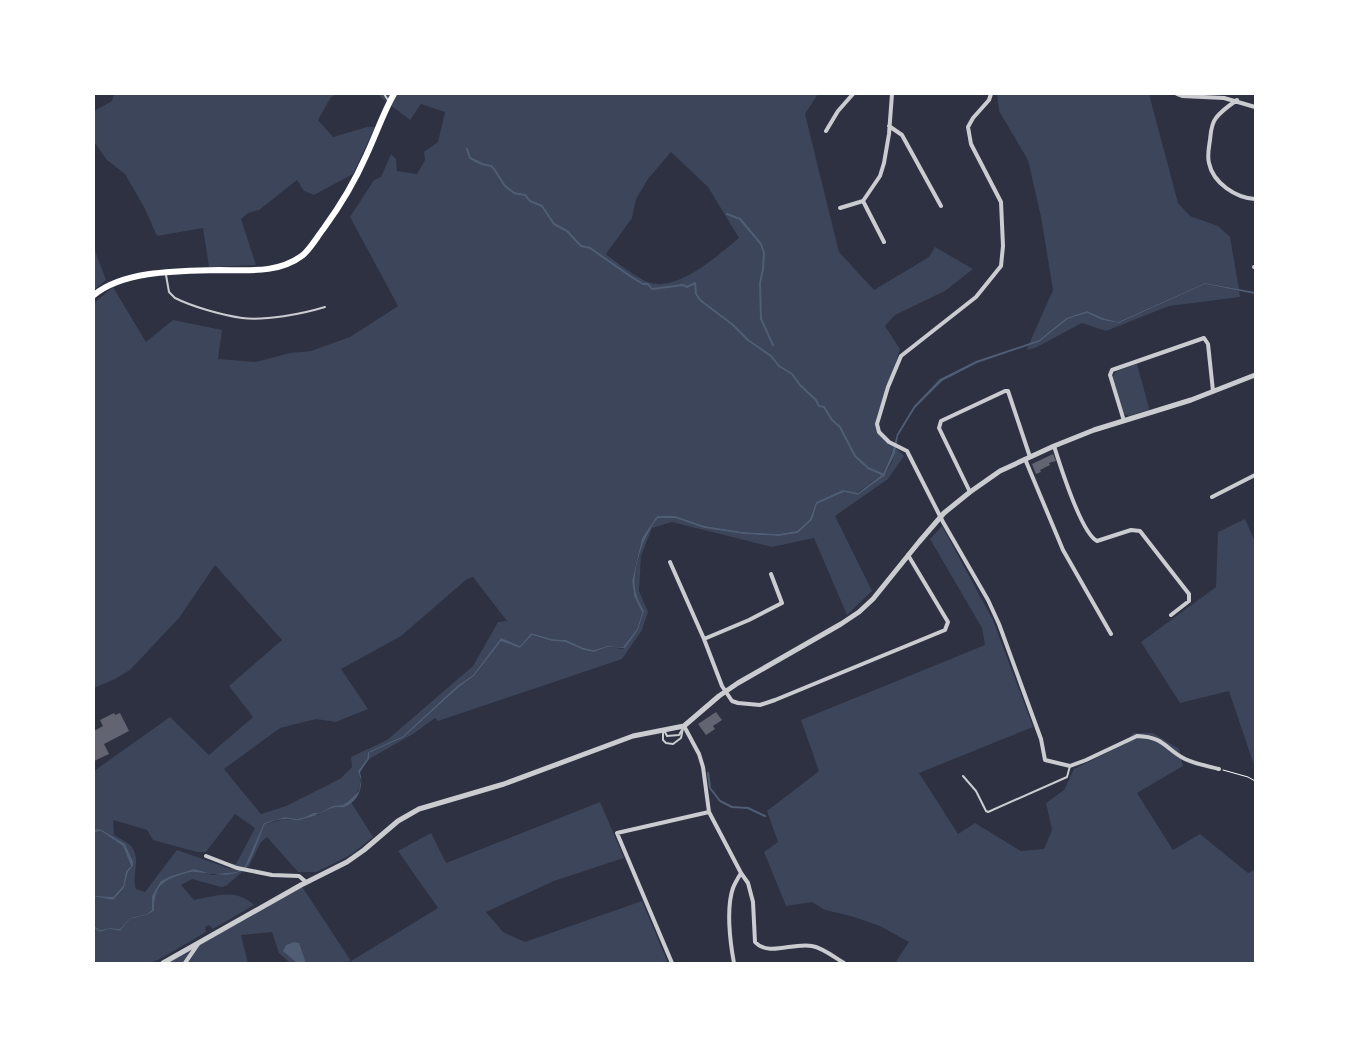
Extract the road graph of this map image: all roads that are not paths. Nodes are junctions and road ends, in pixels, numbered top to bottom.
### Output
1 (384, 94) edge
2 (394, 94) edge
3 (853, 94) edge
4 (892, 94) edge
5 (992, 94) edge
6 (1177, 94) edge
7 (1237, 100) junction
8 (390, 101) junction
9 (1255, 107) edge
10 (889, 126) junction
11 (826, 131) dead end
12 (1255, 199) edge
13 (863, 201) junction
14 (941, 206) dead end
15 (840, 208) dead end
16 (884, 242) dead end
17 (165, 273) junction
18 (94, 294) edge
19 (325, 307) dead end
20 (1255, 374) edge
21 (1214, 391) junction
22 (1124, 420) junction
23 (1054, 446) junction
24 (1028, 458) junction
25 (1255, 475) edge
26 (970, 492) junction
27 (1212, 498) dead end
28 (941, 518) junction
29 (908, 555) junction
30 (670, 562) dead end
31 (771, 574) dead end
32 (1171, 615) dead end
33 (1111, 634) dead end
34 (704, 639) junction
35 (725, 692) junction
36 (684, 726) junction
37 (664, 730) junction
38 (1070, 766) junction
39 (1219, 769) road end
40 (963, 776) dead end
41 (710, 812) junction
42 (206, 856) dead end
43 (741, 874) junction
44 (306, 882) junction
45 (198, 944) junction
46 (163, 963) edge
47 (185, 963) edge
48 (672, 963) edge
49 (734, 963) edge
50 (844, 963) edge

1 - 8 lane
2 - 8 main road
3 - 11 street
4 - 10 street
5 - 28 street
6 - 7 street
7 - 9 street
7 - 12 street
8 - 17 main road
10 - 13 street
10 - 14 street
13 - 15 street
13 - 16 street
17 - 18 main road
17 - 19 lane
20 - 21 street
21 - 22 street
21 - 22 street
22 - 23 street
23 - 24 street
23 - 32 street
24 - 26 street
24 - 26 street
24 - 33 street
25 - 27 street
26 - 28 street
28 - 29 street
28 - 38 street
29 - 35 street
29 - 35 street
30 - 34 street
31 - 34 street
34 - 35 street
35 - 36 street
36 - 37 street
36 - 37 lane
36 - 37 lane
36 - 41 street
37 - 44 street
38 - 39 street
38 - 40 lane
41 - 43 street
41 - 48 street
42 - 44 street
43 - 49 street
43 - 50 street
44 - 45 street
45 - 46 street
45 - 47 street

